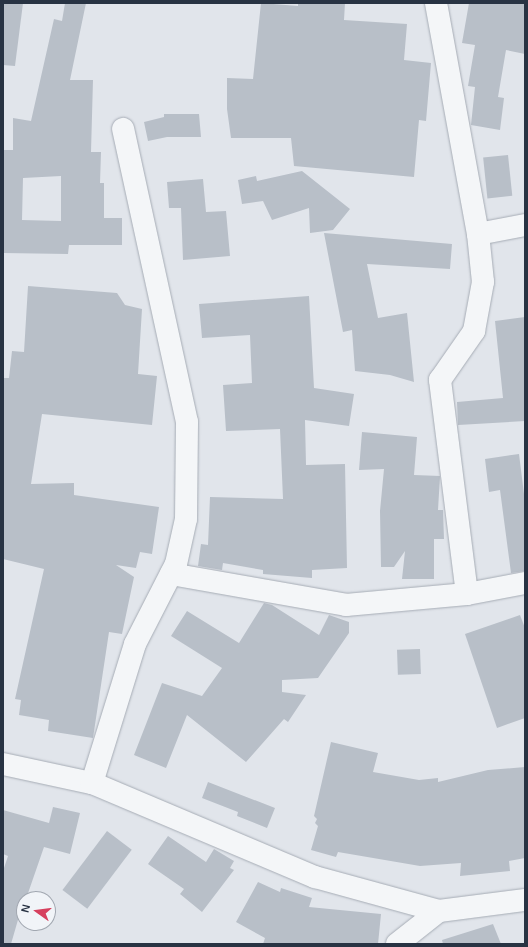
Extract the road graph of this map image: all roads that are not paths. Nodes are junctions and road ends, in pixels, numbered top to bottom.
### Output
1 (436, 3) edge
2 (123, 129) dead end
3 (525, 226) edge
4 (478, 234) junction
5 (171, 574) junction
6 (525, 583) edge
7 (467, 594) junction
8 (3, 764) edge
9 (92, 783) junction
10 (525, 900) edge
11 (439, 911) junction
12 (397, 944) edge

1 - 4 street
2 - 5 street
3 - 4 street
4 - 7 street
5 - 7 street
5 - 9 street
6 - 7 street
8 - 9 street
9 - 11 street
10 - 11 street
11 - 12 street

